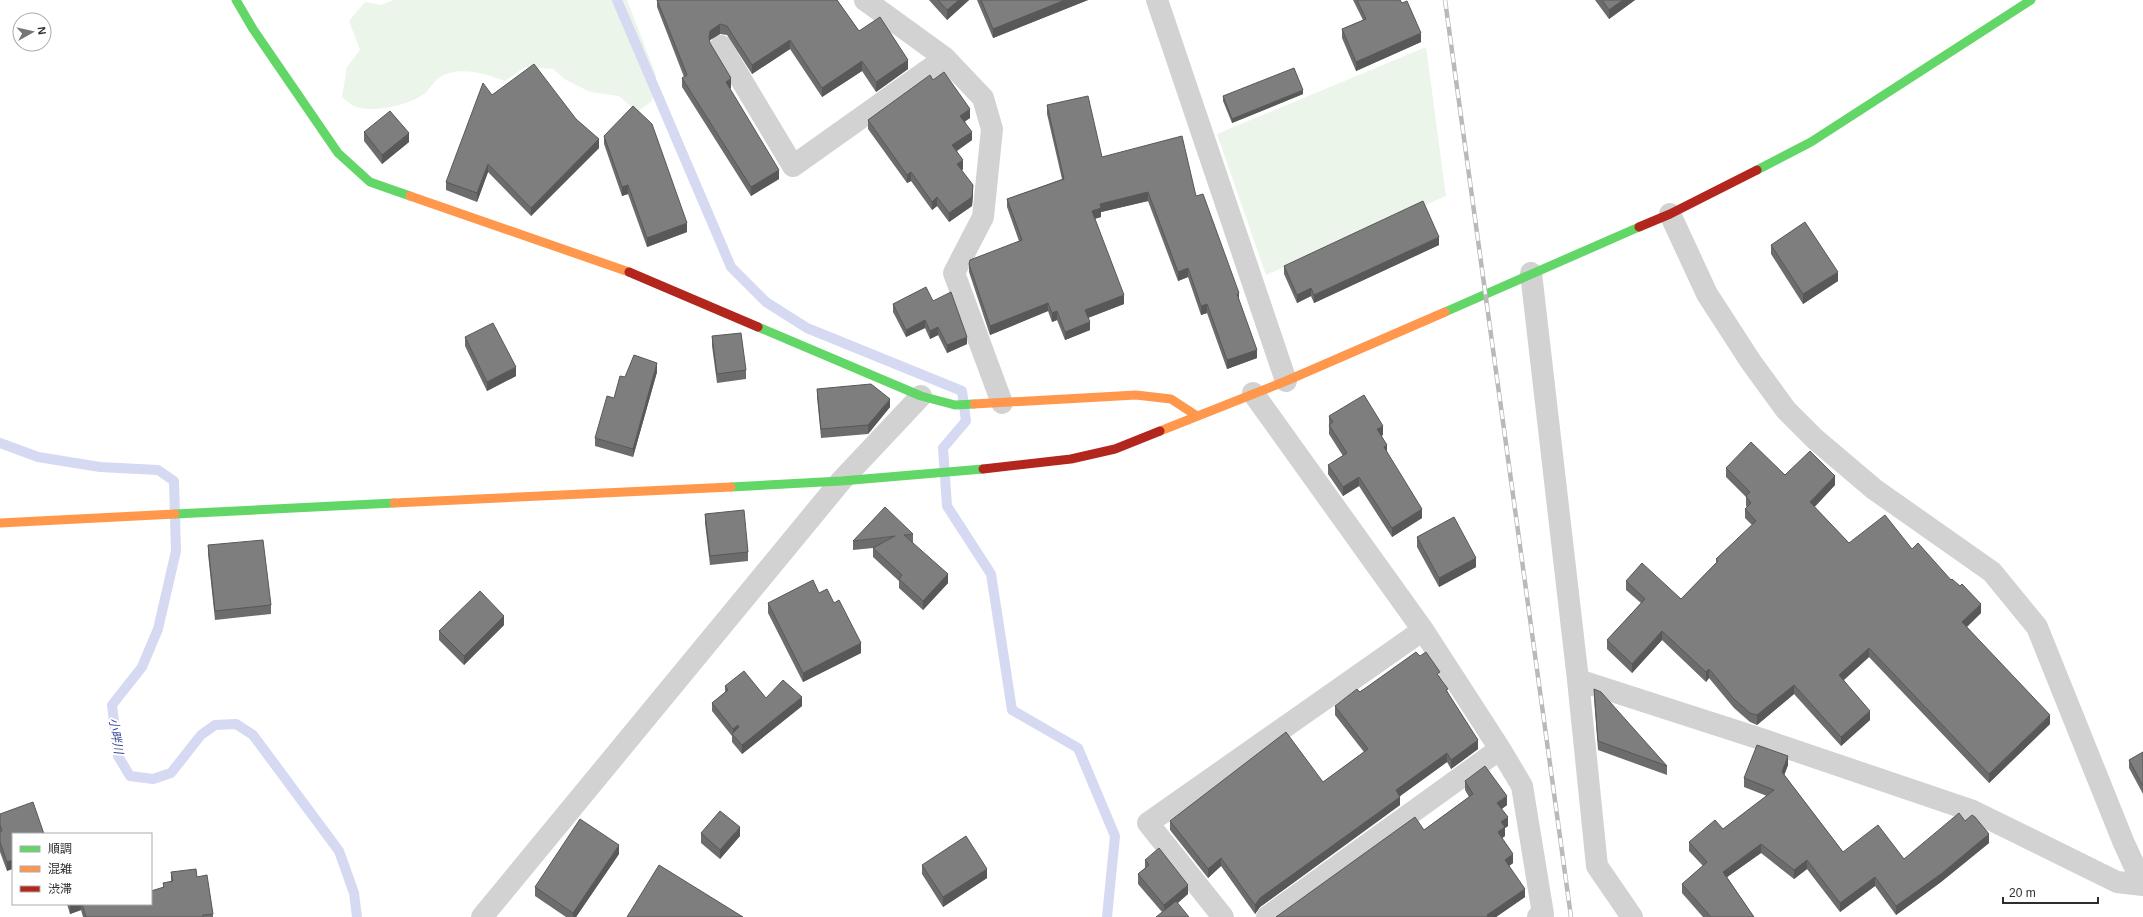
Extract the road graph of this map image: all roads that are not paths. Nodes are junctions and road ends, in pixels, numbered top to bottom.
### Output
1 (236, 0) edge
2 (865, 0) edge
3 (1157, 0) edge
4 (2031, 0) edge
5 (721, 46) dead end
6 (945, 58) junction
7 (1670, 214) junction
8 (1531, 273) junction
9 (1286, 381) junction
10 (1253, 393) junction
11 (921, 396) junction
12 (1002, 403) junction
13 (1197, 416) junction
14 (841, 481) junction
15 (0, 523) edge
16 (1423, 630) junction
17 (1578, 680) junction
18 (1500, 749) junction
19 (2143, 885) edge
20 (482, 917) edge
21 (1223, 917) edge
22 (1267, 917) edge
23 (1538, 917) edge
24 (1632, 917) edge

1 - 11 street
2 - 6 street
3 - 9 street
4 - 7 street
5 - 6 street
6 - 12 street
7 - 8 street
7 - 19 street
8 - 9 street
8 - 17 street
9 - 10 street
10 - 13 street
10 - 16 street
11 - 12 street
11 - 14 street
12 - 13 street
13 - 14 street
14 - 15 street
14 - 20 street
16 - 18 street
16 - 21 street
17 - 19 street
17 - 24 street
18 - 22 street
18 - 23 street

